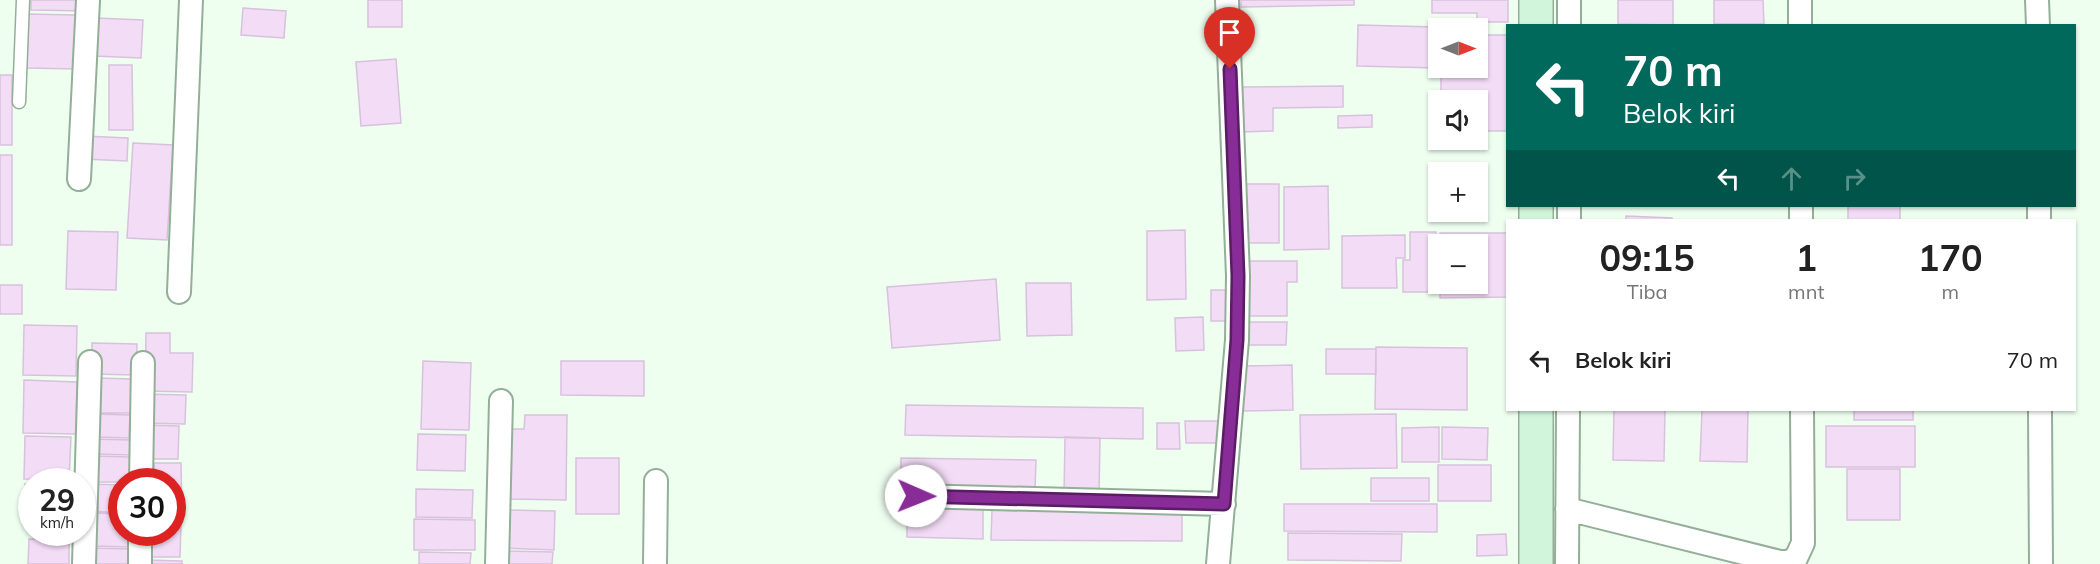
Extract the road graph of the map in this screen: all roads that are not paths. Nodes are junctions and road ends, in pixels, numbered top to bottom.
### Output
1 (23, 0) edge
2 (88, 0) edge
3 (191, 0) edge
4 (1227, 0) edge
5 (1536, 0) edge
6 (1569, 0) edge
7 (1800, 0) edge
8 (2037, 0) edge
9 (1536, 24) edge
10 (1569, 24) edge
11 (1800, 24) edge
12 (2038, 24) edge
13 (19, 102) dead end
14 (79, 179) dead end
15 (179, 292) dead end
16 (90, 362) dead end
17 (142, 363) dead end
18 (501, 401) dead end
19 (1536, 411) edge
20 (1568, 411) edge
21 (1802, 411) edge
22 (2040, 411) edge
23 (141, 468) edge
24 (656, 481) dead end
25 (916, 496) dead end
26 (1224, 504) junction
27 (1568, 509) junction
28 (140, 546) edge
29 (84, 564) edge
30 (140, 564) edge
31 (497, 564) edge
32 (655, 564) edge
33 (1218, 564) edge
34 (1536, 564) edge
35 (1567, 564) edge
36 (2041, 564) edge

1 - 13 lane
2 - 14 street
3 - 15 street
4 - 26 street
5 - 9 main road
6 - 10 street
7 - 11 street
8 - 12 street
16 - 29 street
17 - 23 street
18 - 31 street
19 - 34 main road
20 - 27 street
21 - 27 street
22 - 36 street
24 - 32 street
25 - 26 street
26 - 33 street
27 - 35 street
28 - 30 street

